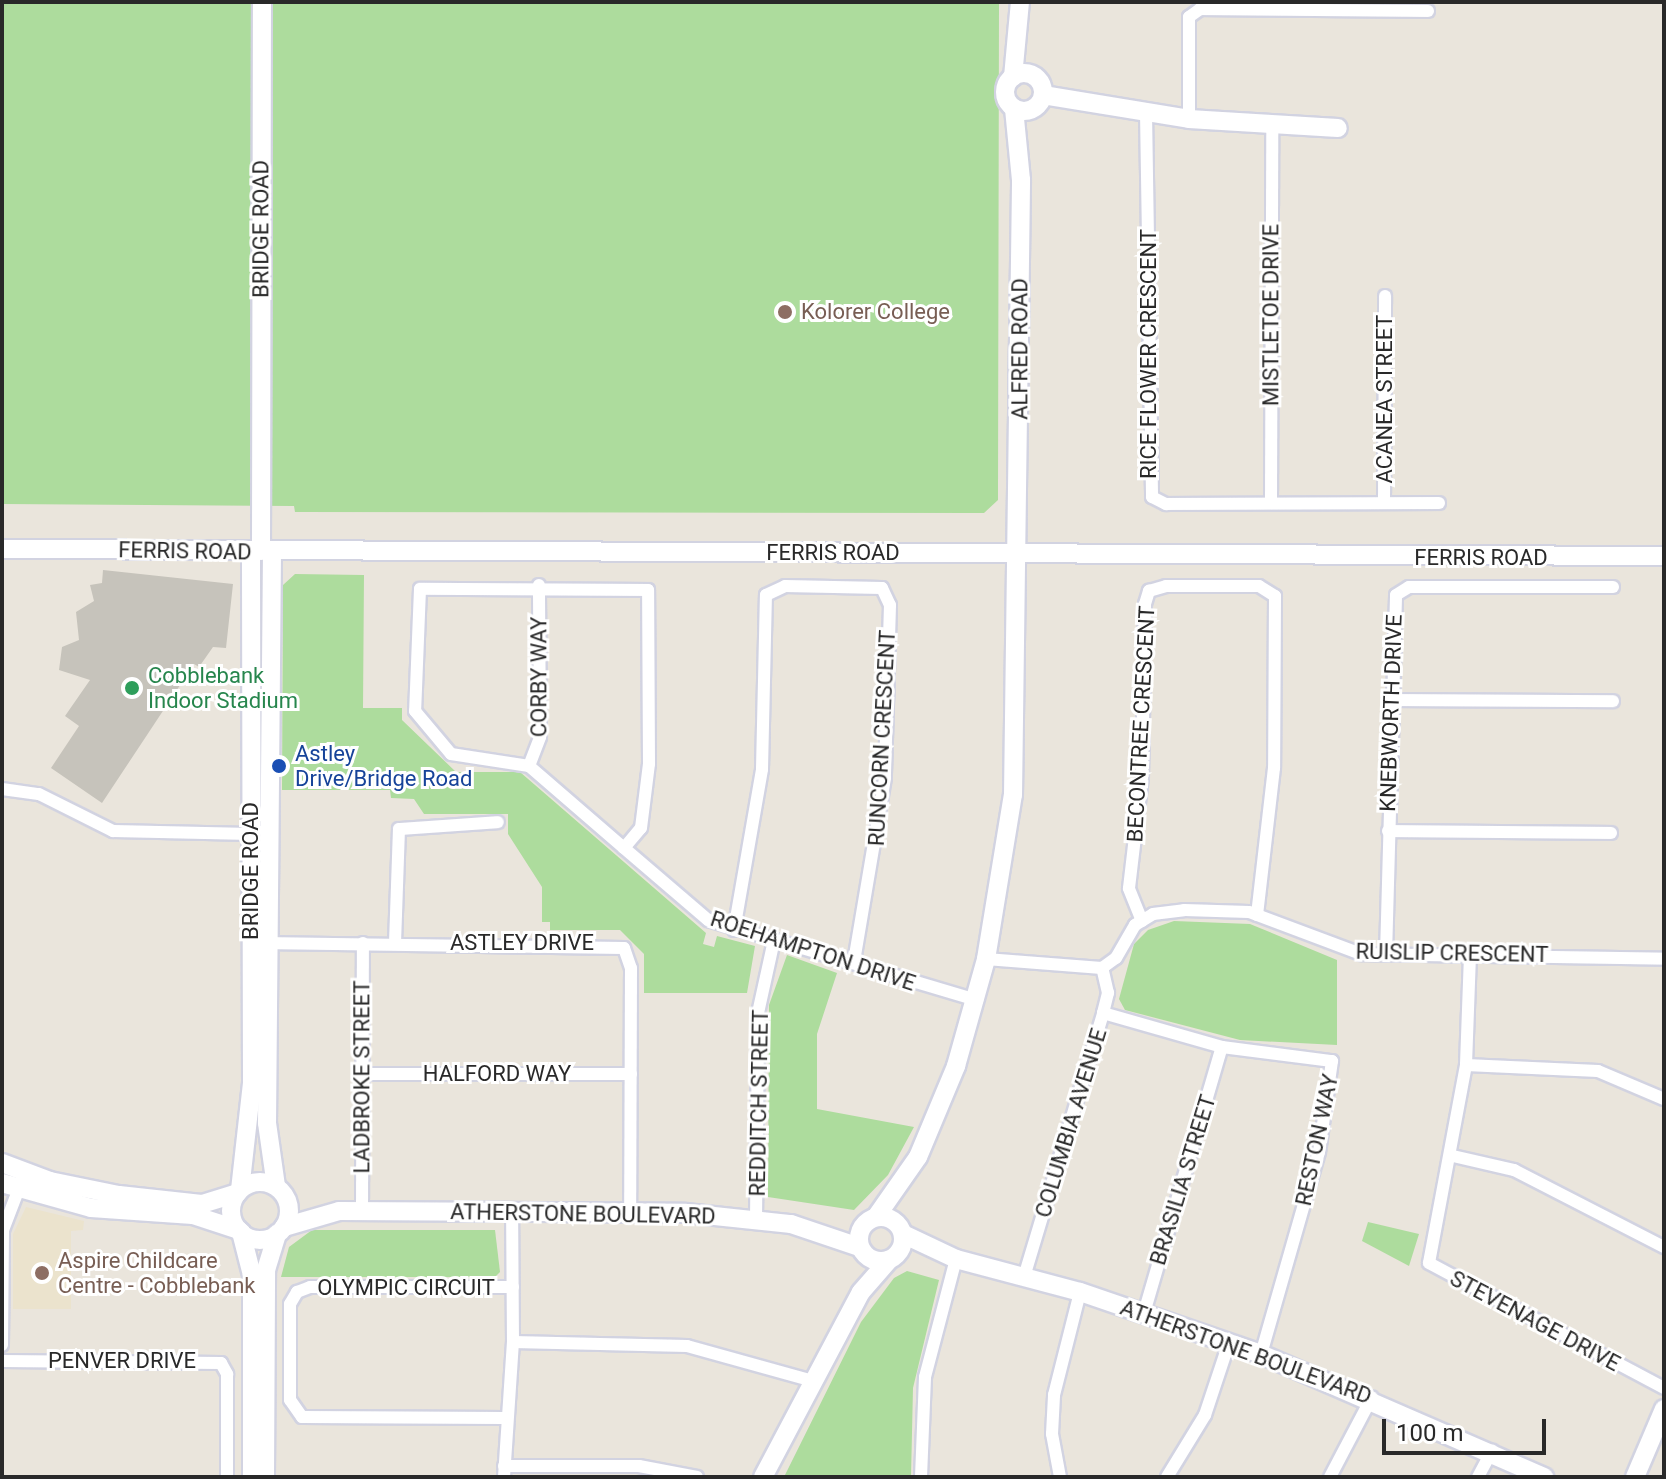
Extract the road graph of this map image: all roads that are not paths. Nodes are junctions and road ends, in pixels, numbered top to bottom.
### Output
1 (262, 2) edge
2 (1020, 2) edge
3 (1428, 11) dead end
4 (1022, 76) junction
5 (1030, 105) junction
6 (1146, 112) junction
7 (1189, 119) junction
8 (1272, 128) junction
9 (1338, 128) dead end
10 (1385, 296) dead end
11 (1384, 502) junction
12 (1271, 503) junction
13 (1439, 503) dead end
14 (2, 549) edge
15 (261, 551) junction
16 (1020, 553) junction
17 (1664, 556) edge
18 (539, 585) junction
19 (1613, 587) dead end
20 (1394, 700) junction
21 (1613, 701) dead end
22 (529, 766) junction
23 (2, 789) edge
24 (498, 822) dead end
25 (1388, 831) junction
26 (1611, 833) dead end
27 (251, 834) junction
28 (624, 848) junction
29 (1257, 915) junction
30 (1142, 921) junction
31 (734, 930) junction
32 (774, 940) junction
33 (258, 943) junction
34 (363, 943) junction
35 (395, 943) junction
36 (1386, 955) junction
37 (1470, 955) junction
38 (986, 959) junction
39 (1664, 959) edge
40 (854, 961) junction
41 (1102, 968) junction
42 (977, 1000) junction
43 (1103, 1013) junction
44 (1222, 1047) junction
45 (1466, 1065) junction
46 (362, 1074) junction
47 (631, 1074) junction
48 (1664, 1099) edge
49 (1453, 1156) junction
50 (2, 1163) edge
51 (15, 1181) edge
52 (277, 1188) junction
53 (900, 1189) junction
54 (238, 1192) junction
55 (339, 1211) junction
56 (362, 1211) junction
57 (512, 1211) junction
58 (630, 1211) junction
59 (756, 1220) junction
60 (871, 1220) junction
61 (280, 1230) junction
62 (240, 1231) junction
63 (826, 1231) junction
64 (897, 1242) junction
65 (1664, 1247) edge
66 (862, 1251) junction
67 (948, 1256) junction
68 (1024, 1277) junction
69 (513, 1287) junction
70 (861, 1292) junction
71 (1080, 1292) junction
72 (1144, 1313) junction
73 (513, 1342) junction
74 (1229, 1343) junction
75 (2, 1345) edge
76 (1261, 1354) junction
77 (2, 1361) edge
78 (810, 1380) junction
79 (1664, 1388) edge
80 (1372, 1397) junction
81 (1664, 1409) edge
82 (504, 1418) junction
83 (1492, 1451) junction
84 (1640, 1455) junction
85 (504, 1471) edge
86 (227, 1477) edge
87 (252, 1477) edge
88 (265, 1477) edge
89 (697, 1477) edge
90 (763, 1477) edge
91 (921, 1477) edge
92 (1060, 1477) edge
93 (1167, 1477) edge
94 (1330, 1477) edge
95 (1478, 1477) edge
96 (1544, 1477) edge
97 (1618, 1477) edge
98 (1635, 1477) edge

1 - 15 street, BRIDGE ROAD
2 - 4 street
3 - 7 street
4 - 5 street
4 - 5 street, ALFRED ROAD
5 - 6 street
5 - 16 street, ALFRED ROAD
6 - 7 street
6 - 12 street, RICE FLOWER CRESCENT
7 - 8 street
8 - 9 street
8 - 12 street, MISTLETOE DRIVE
10 - 11 street, ACANEA STREET
11 - 12 street, RICE FLOWER CRESCENT
11 - 13 street, RICE FLOWER CRESCENT
14 - 15 street, FERRIS ROAD
15 - 16 street, FERRIS ROAD
15 - 27 street, BRIDGE ROAD
15 - 33 street, BRIDGE ROAD
16 - 17 street, FERRIS ROAD
16 - 38 street, ALFRED ROAD
18 - 22 street, CORBY WAY
18 - 22 street
18 - 28 street
19 - 20 street, KNEBWORTH DRIVE
20 - 21 street
20 - 25 street, KNEBWORTH DRIVE
22 - 28 street, ROEHAMPTON DRIVE
23 - 27 street
24 - 35 street
25 - 26 street
25 - 36 street, KNEBWORTH DRIVE
27 - 33 street, BRIDGE ROAD
28 - 31 street, ROEHAMPTON DRIVE
29 - 30 street, RUISLIP CRESCENT
29 - 30 street, BECONTREE CRESCENT
29 - 36 street, RUISLIP CRESCENT
30 - 41 street
31 - 32 street, ROEHAMPTON DRIVE
31 - 40 street, RUNCORN CRESCENT
32 - 40 street, ROEHAMPTON DRIVE
32 - 59 street, REDDITCH STREET
33 - 34 street, ASTLEY DRIVE
33 - 52 street, BRIDGE ROAD
33 - 54 street, BRIDGE ROAD
34 - 35 street, ASTLEY DRIVE
34 - 46 street, LADBROKE STREET
35 - 47 street, ASTLEY DRIVE
36 - 37 street, RUISLIP CRESCENT
37 - 39 street, RUISLIP CRESCENT
37 - 45 street, STEVENAGE DRIVE
38 - 41 street
38 - 42 street, ALFRED ROAD
40 - 42 street, ROEHAMPTON DRIVE
41 - 43 street, COLUMBIA AVENUE
42 - 53 street, ALFRED ROAD
43 - 44 street, RESTON WAY
43 - 68 street, COLUMBIA AVENUE
44 - 72 street, BRASILIA STREET
44 - 76 street, RESTON WAY
45 - 48 street
45 - 49 street, STEVENAGE DRIVE
46 - 47 street, HALFORD WAY
46 - 56 street, LADBROKE STREET
47 - 58 street, ASTLEY DRIVE
49 - 65 street
49 - 79 street, STEVENAGE DRIVE
50 - 51 street
51 - 54 street
51 - 62 street
51 - 75 street
52 - 54 street
52 - 55 street, ATHERSTONE BOULEVARD
52 - 61 street
53 - 60 street
53 - 64 street
54 - 62 street
55 - 56 street, ATHERSTONE BOULEVARD
55 - 61 street, ATHERSTONE BOULEVARD
56 - 57 street, ATHERSTONE BOULEVARD
57 - 58 street, ATHERSTONE BOULEVARD
57 - 69 street
58 - 59 street, ATHERSTONE BOULEVARD
59 - 63 street, ATHERSTONE BOULEVARD
60 - 63 street, ATHERSTONE BOULEVARD
60 - 64 street
60 - 66 street
61 - 62 street
61 - 88 street
62 - 87 street
63 - 66 street, ATHERSTONE BOULEVARD
64 - 66 street, ATHERSTONE BOULEVARD
64 - 67 street, ATHERSTONE BOULEVARD
64 - 70 street
66 - 70 street
67 - 68 street, ATHERSTONE BOULEVARD
67 - 91 street
68 - 71 street, ATHERSTONE BOULEVARD
69 - 73 street
69 - 82 street, OLYMPIC CIRCUIT
70 - 78 street
71 - 72 street, ATHERSTONE BOULEVARD
71 - 92 street
72 - 74 street, ATHERSTONE BOULEVARD
73 - 78 street
73 - 82 street
74 - 76 street, ATHERSTONE BOULEVARD
74 - 93 street
76 - 80 street, ATHERSTONE BOULEVARD
77 - 86 street, PENVER DRIVE
78 - 90 street
80 - 83 street, ATHERSTONE BOULEVARD
80 - 94 street
81 - 84 street
82 - 85 street
83 - 95 street
83 - 96 street, ATHERSTONE BOULEVARD
84 - 97 street
84 - 98 street
85 - 89 street

